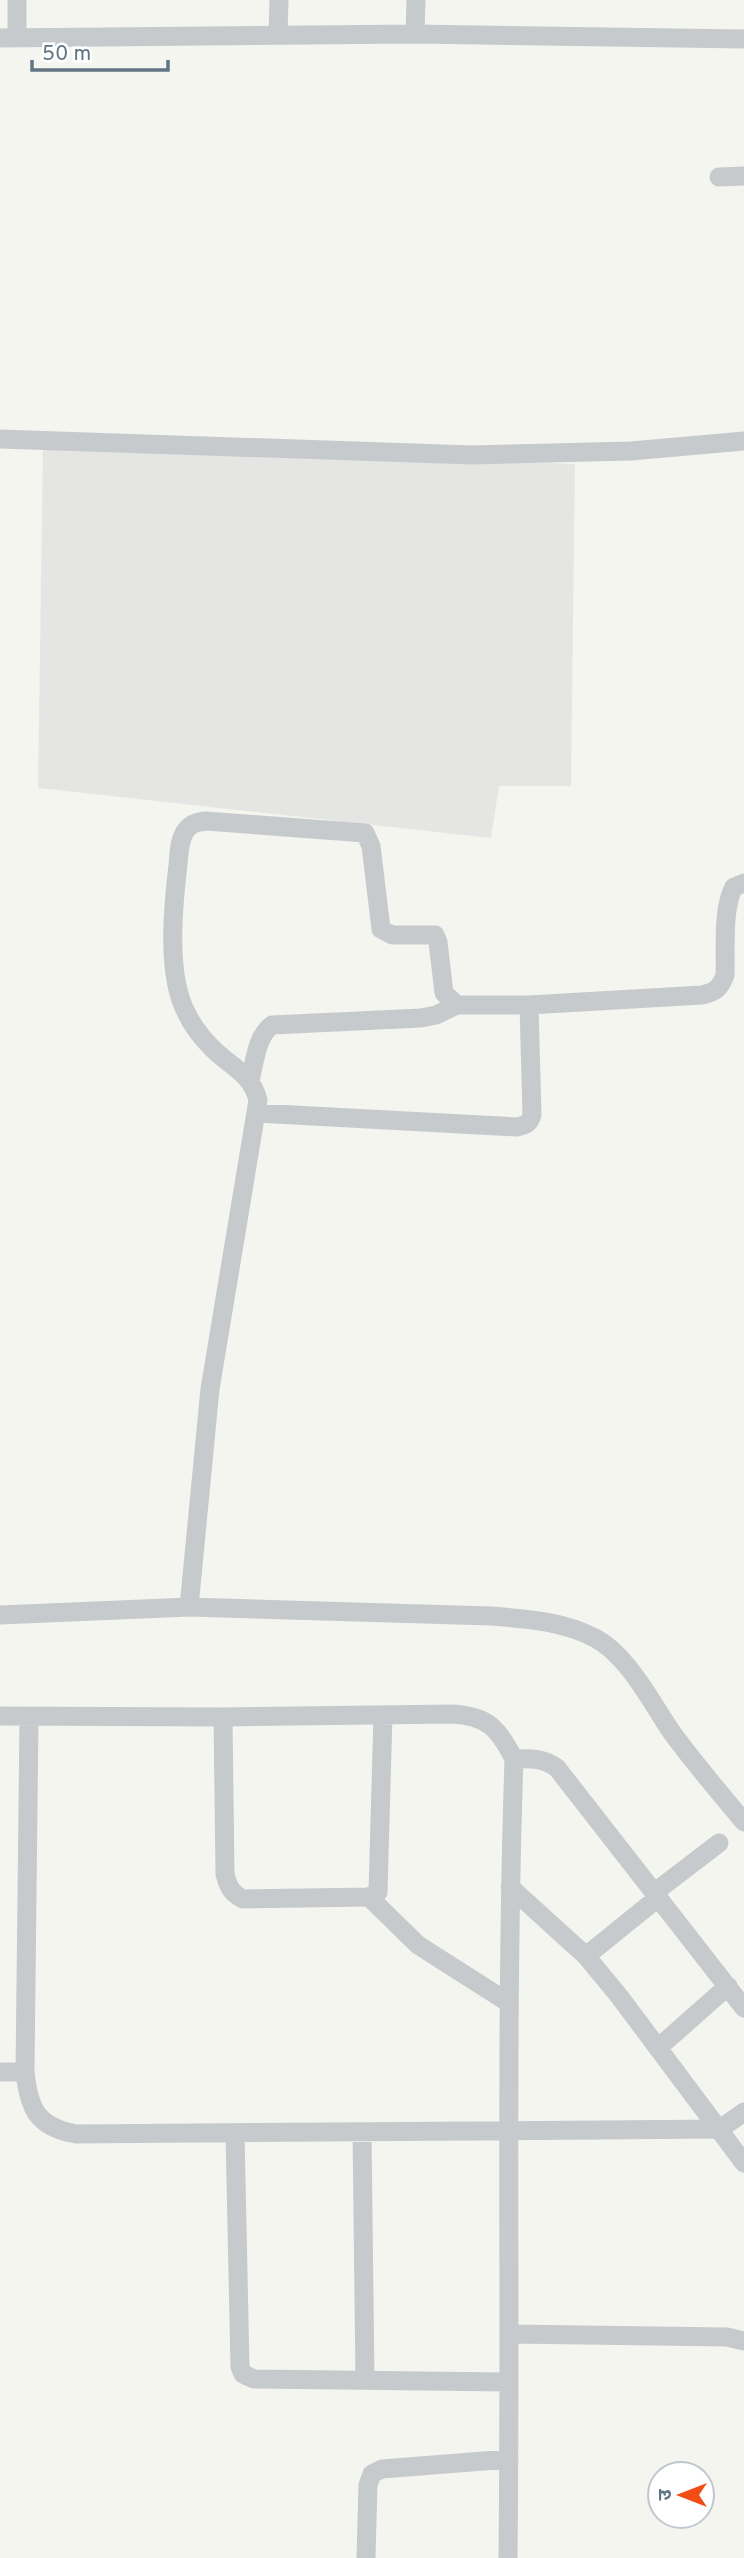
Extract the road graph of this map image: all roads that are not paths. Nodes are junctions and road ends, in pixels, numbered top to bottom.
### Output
1 (17, 0) edge
2 (279, 0) edge
3 (416, 0) edge
4 (415, 34) junction
5 (278, 35) junction
6 (9, 37) edge
7 (744, 39) edge
8 (744, 176) edge
9 (719, 177) dead end
10 (0, 439) edge
11 (744, 441) edge
12 (744, 883) edge
13 (457, 1004) junction
14 (530, 1005) junction
15 (250, 1080) junction
16 (257, 1112) junction
17 (189, 1607) junction
18 (0, 1615) edge
19 (383, 1715) junction
20 (0, 1716) edge
21 (29, 1717) junction
22 (223, 1717) junction
23 (514, 1759) junction
24 (744, 1822) edge
25 (719, 1843) dead end
26 (510, 1887) junction
27 (657, 1895) junction
28 (369, 1897) junction
29 (586, 1956) junction
30 (727, 1986) junction
31 (509, 2003) junction
32 (744, 2008) edge
33 (658, 2048) junction
34 (0, 2072) edge
35 (25, 2072) junction
36 (744, 2112) edge
37 (720, 2129) junction
38 (510, 2131) junction
39 (362, 2132) junction
40 (235, 2133) junction
41 (744, 2163) edge
42 (510, 2334) junction
43 (744, 2342) edge
44 (365, 2380) junction
45 (508, 2382) junction
46 (509, 2459) junction
47 (366, 2558) edge
48 (508, 2558) edge

1 - 6 street
2 - 5 street
3 - 4 street
4 - 5 street
4 - 7 street
5 - 6 street
8 - 9 street
10 - 11 street
12 - 14 street
13 - 14 street
13 - 15 street
13 - 15 street
14 - 16 street
15 - 16 street
16 - 17 street
17 - 18 street
17 - 24 street
19 - 22 street
19 - 23 street
19 - 28 street
20 - 21 street
21 - 22 street
21 - 35 street
22 - 28 street
23 - 26 street
23 - 27 street
25 - 27 street
26 - 29 street
26 - 31 street
27 - 29 street
27 - 30 street
28 - 31 street
29 - 33 street
30 - 32 street
30 - 33 street
31 - 38 street
33 - 37 street
34 - 35 street
35 - 40 street
36 - 37 street
37 - 38 street
37 - 41 street
38 - 39 street
38 - 42 street
39 - 40 street
39 - 44 street
40 - 44 street
42 - 43 street
42 - 45 street
44 - 45 street
45 - 46 street
46 - 47 street
46 - 48 street

